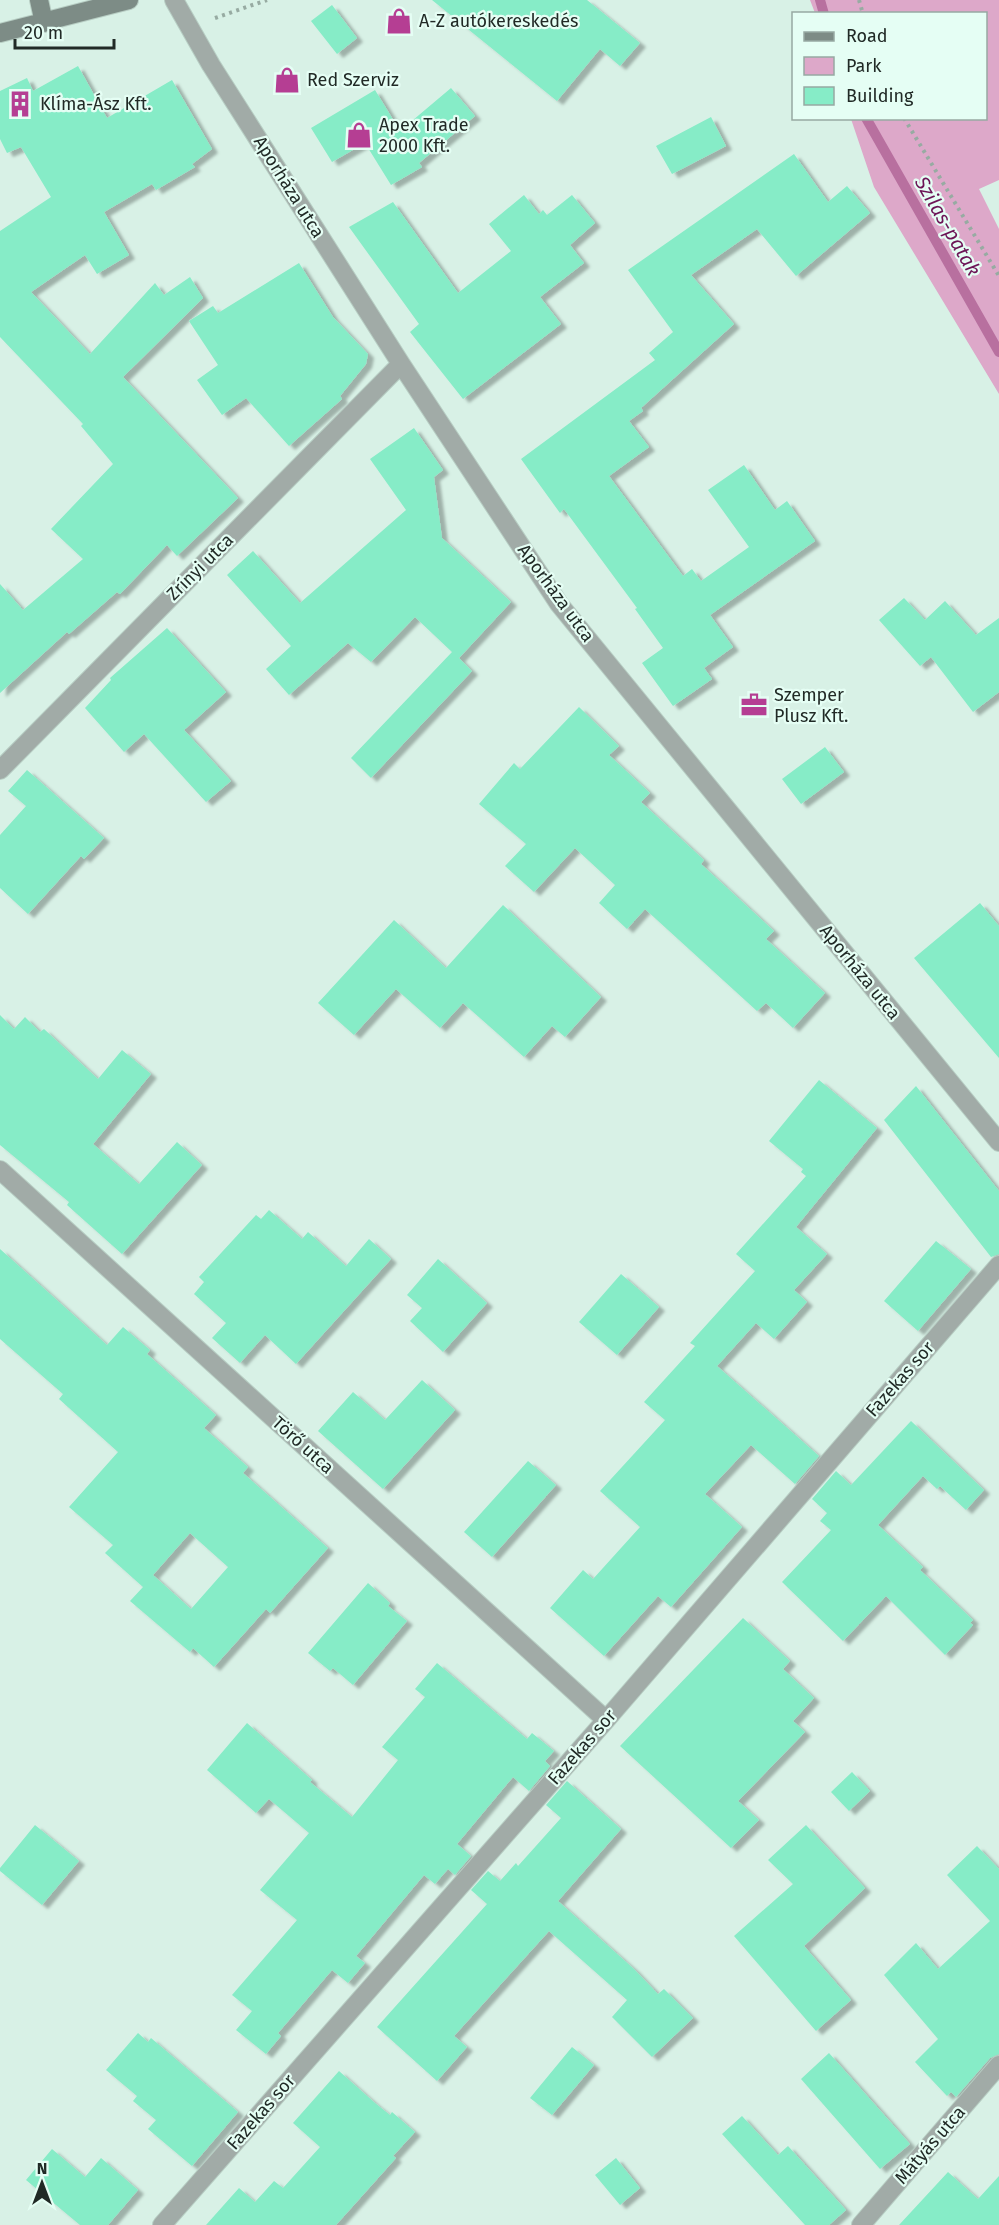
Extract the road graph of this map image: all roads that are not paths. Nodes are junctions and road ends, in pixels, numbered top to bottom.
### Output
1 (39, 0) edge
2 (129, 0) edge
3 (174, 0) edge
4 (44, 23) junction
5 (0, 33) edge
6 (400, 364) junction
7 (0, 770) edge
8 (999, 1142) edge
9 (0, 1170) edge
10 (999, 1265) edge
11 (606, 1720) junction
12 (999, 2065) edge
13 (162, 2225) edge
14 (861, 2225) edge

1 - 4 main road
2 - 4 main road
3 - 6 street, Aporháza utca
4 - 5 main road
6 - 7 street, Zrínyi utca
6 - 8 street, Aporháza utca
9 - 11 street, Törő utca
10 - 11 street, Fazekas sor
11 - 13 street, Fazekas sor
12 - 14 street, Mátyás utca

